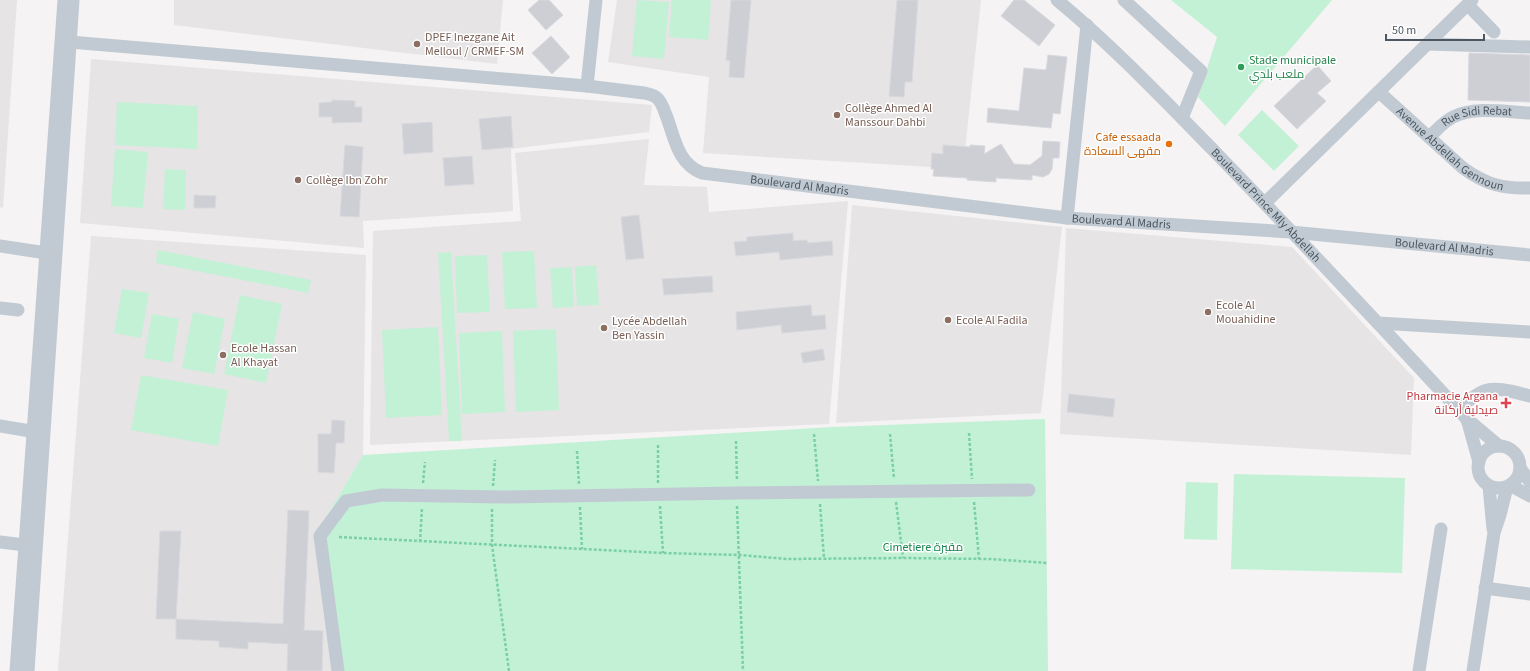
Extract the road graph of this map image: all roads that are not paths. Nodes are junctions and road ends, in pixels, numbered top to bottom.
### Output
1 (64, 0) edge
2 (73, 0) edge
3 (596, 0) edge
4 (1057, 0) edge
5 (1124, 0) edge
6 (1470, 2) edge
7 (1087, 26) junction
8 (1494, 32) dead end
9 (70, 42) junction
10 (1427, 44) junction
11 (1530, 47) edge
12 (588, 86) junction
13 (1379, 92) junction
14 (1530, 113) edge
15 (1182, 118) junction
16 (1429, 137) junction
17 (1530, 188) edge
18 (1264, 203) junction
19 (1067, 218) junction
20 (1291, 232) junction
21 (0, 246) edge
22 (52, 254) junction
23 (1530, 255) edge
24 (0, 308) edge
25 (18, 310) dead end
26 (1378, 323) junction
27 (1530, 332) edge
28 (1530, 396) edge
29 (1458, 409) junction
30 (1467, 419) junction
31 (0, 426) edge
32 (39, 432) junction
33 (1499, 446) junction
34 (1479, 462) junction
35 (1520, 468) junction
36 (1530, 482) edge
37 (1489, 486) junction
38 (1509, 486) junction
39 (1029, 490) dead end
40 (1530, 496) edge
41 (1441, 529) dead end
42 (1494, 533) junction
43 (0, 542) edge
44 (31, 546) junction
45 (1485, 588) junction
46 (1530, 594) edge
47 (16, 671) edge
48 (28, 671) edge
49 (338, 671) edge
50 (1419, 671) edge
51 (1473, 671) edge

1 - 22 street
2 - 9 street
3 - 12 street
4 - 7 street, Boulevard Prince Mly Abdellah
5 - 15 street
6 - 8 street
6 - 10 street
7 - 15 street, Boulevard Prince Mly Abdellah
7 - 19 street
9 - 12 street
9 - 22 street
10 - 11 street
10 - 13 street
12 - 19 street, Boulevard Al Madris
13 - 16 street, Avenue Abdellah Gennoun
13 - 18 street
14 - 16 street, Rue Sidi Rebat
15 - 18 street, Boulevard Prince Mly Abdellah
16 - 17 street, Avenue Abdellah Gennoun
18 - 20 street, Boulevard Prince Mly Abdellah
19 - 20 street, Boulevard Al Madris
20 - 23 street, Boulevard Al Madris
20 - 26 street, Boulevard Prince Mly Abdellah
21 - 22 street
22 - 32 street
24 - 25 street
26 - 27 street
26 - 29 street, Boulevard Prince Mly Abdellah
28 - 29 street
29 - 30 street, Boulevard Prince Mly Abdellah
30 - 33 street, Boulevard Prince Mly Abdellah
30 - 34 street, Boulevard Prince Mly Abdellah
31 - 32 street
32 - 44 street
33 - 34 street
33 - 35 street
34 - 37 street
35 - 36 street
35 - 38 street
37 - 38 street
37 - 42 street
38 - 40 street
38 - 42 street
39 - 49 street
41 - 50 street
42 - 45 street
43 - 44 street
44 - 47 street
44 - 48 street
45 - 46 street
45 - 51 street

